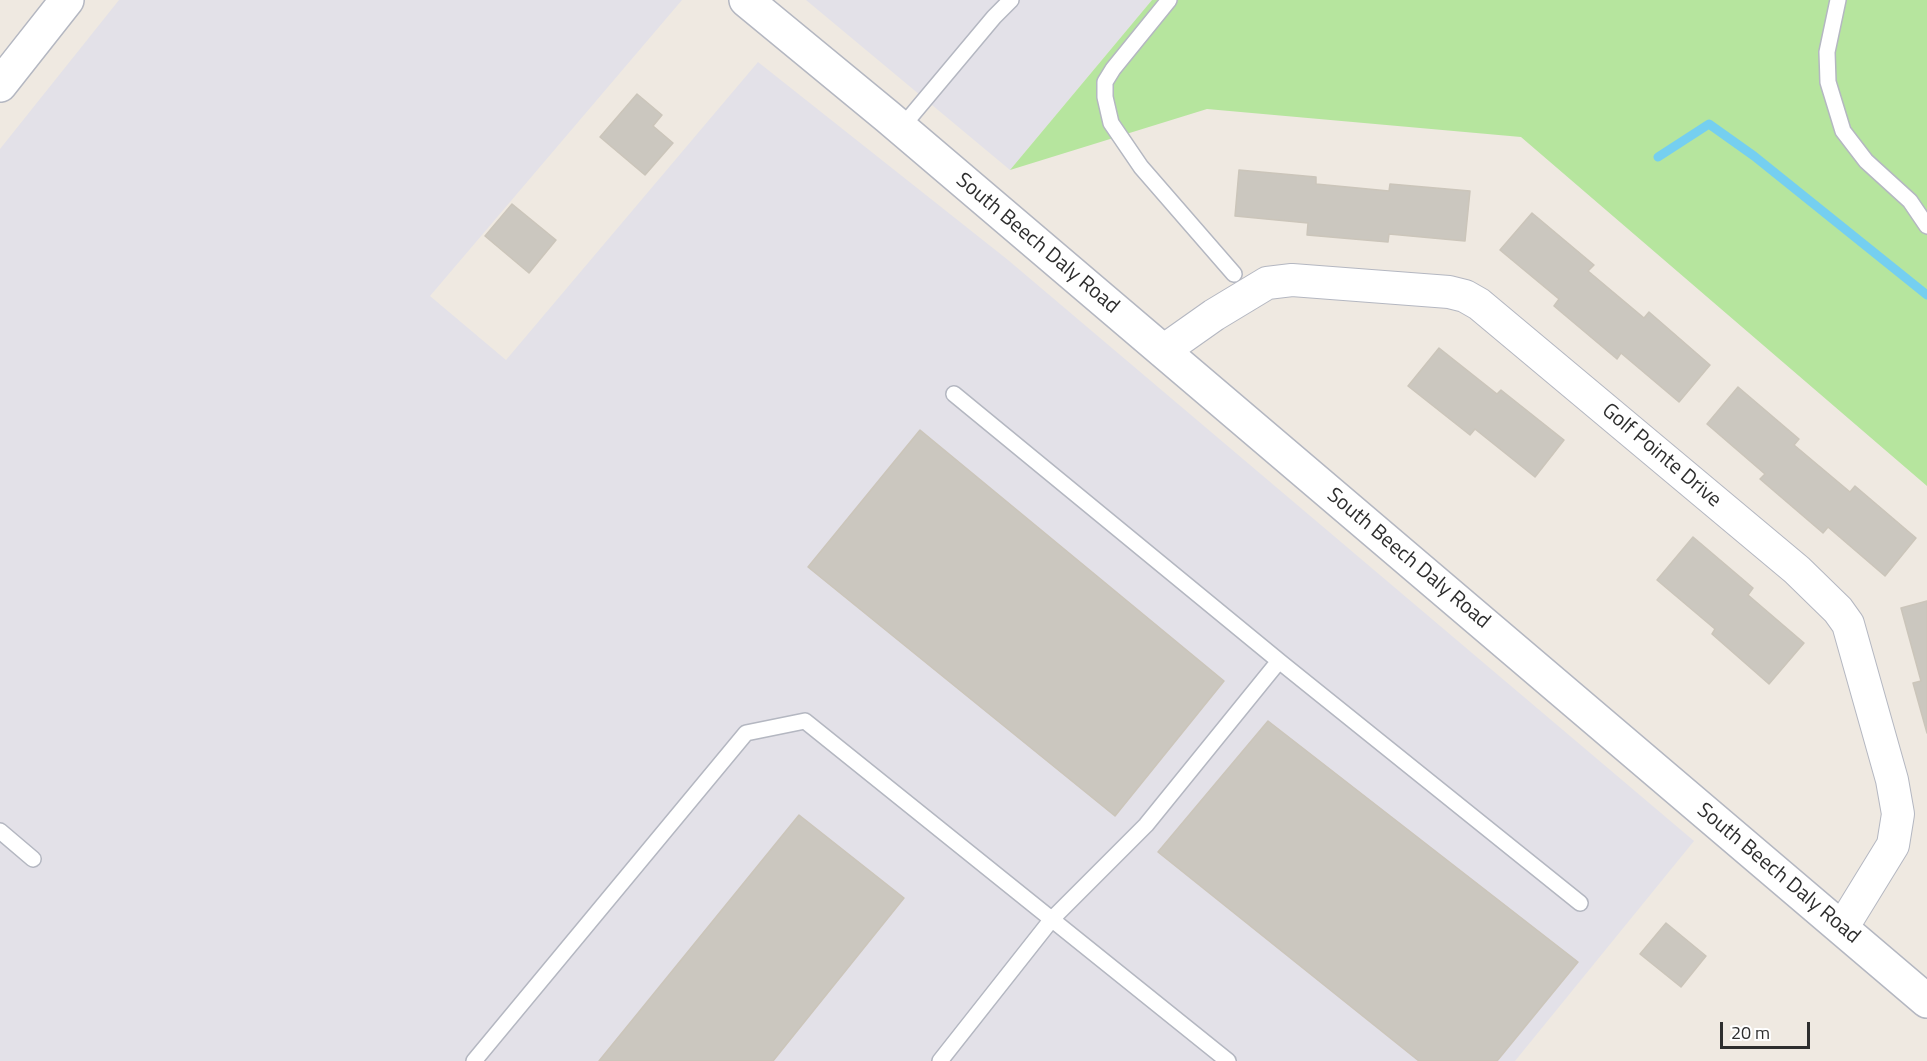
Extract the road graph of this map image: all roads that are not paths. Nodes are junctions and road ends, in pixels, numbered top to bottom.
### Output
1 (68, 0) edge
2 (746, 0) edge
3 (1011, 0) edge
4 (1169, 0) edge
5 (1838, 0) edge
6 (0, 85) edge
7 (895, 123) junction
8 (1927, 226) edge
9 (1234, 274) dead end
10 (1163, 351) junction
11 (954, 394) dead end
12 (1279, 661) junction
13 (0, 831) edge
14 (33, 859) dead end
15 (1580, 903) dead end
16 (1052, 919) junction
17 (1842, 928) junction
18 (1927, 1001) edge
19 (474, 1061) edge
20 (940, 1061) edge
21 (1228, 1061) edge

1 - 6 street
2 - 7 street, South Beech Daly Road
3 - 7 lane
4 - 9 lane
5 - 8 lane
7 - 10 street, South Beech Daly Road
10 - 17 street, South Beech Daly Road
10 - 17 street, Golf Pointe Drive
11 - 12 lane
12 - 15 lane
12 - 16 lane
13 - 14 lane
16 - 19 lane
16 - 20 lane
16 - 21 lane
17 - 18 street, South Beech Daly Road

